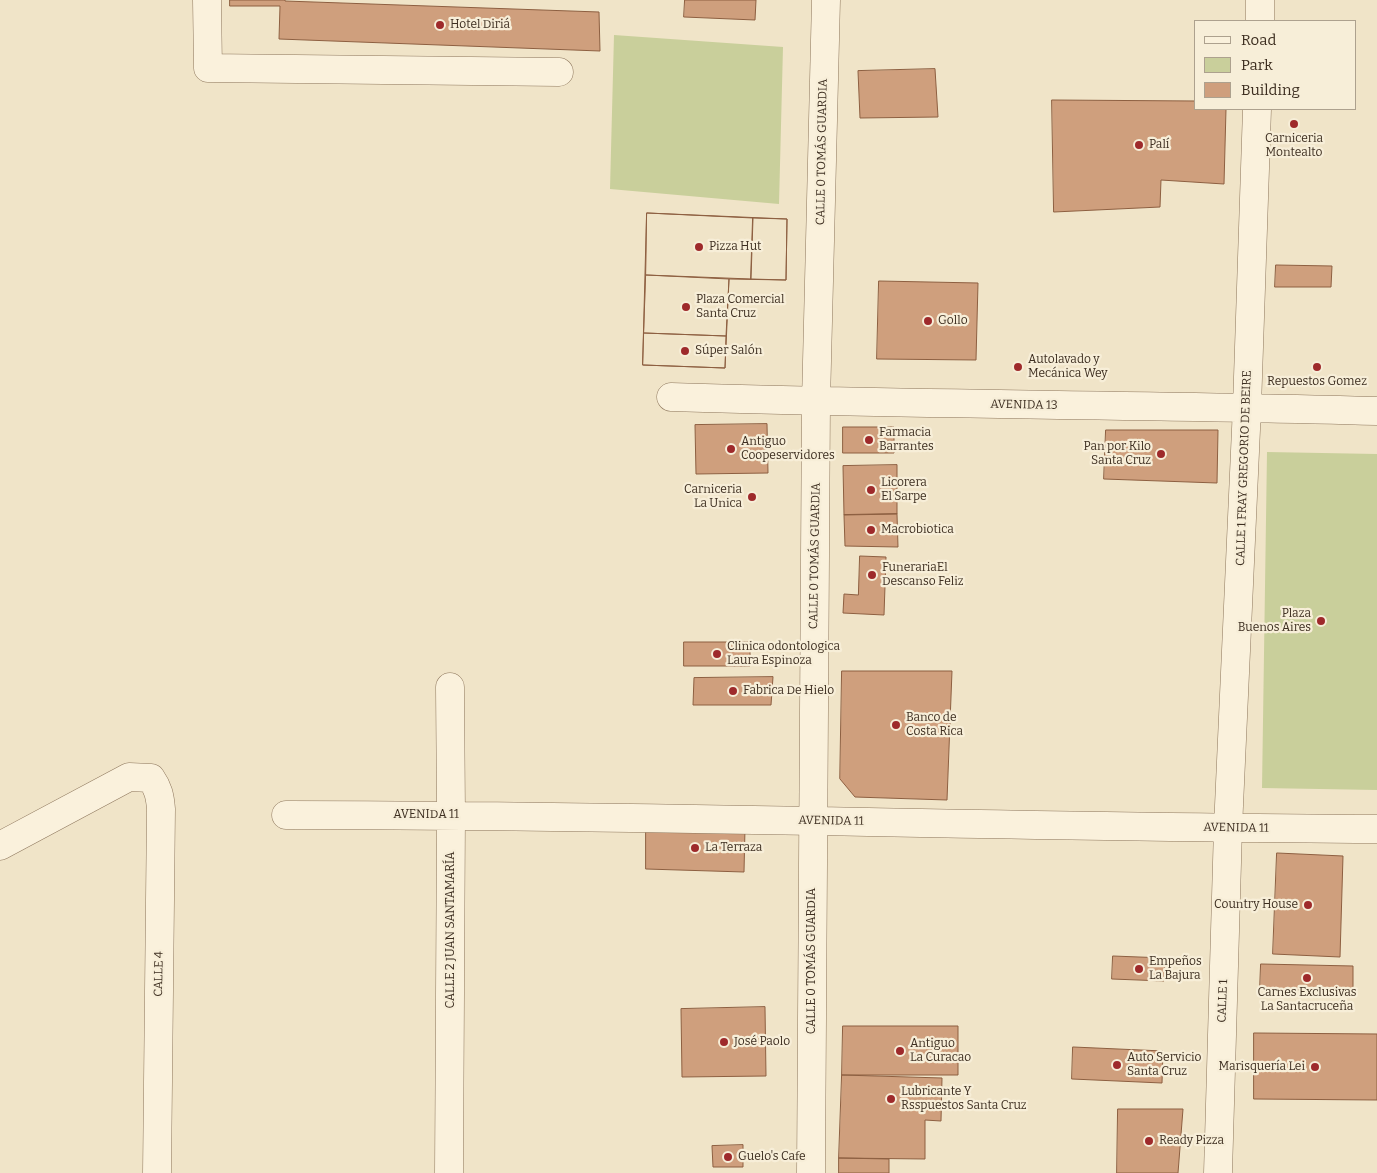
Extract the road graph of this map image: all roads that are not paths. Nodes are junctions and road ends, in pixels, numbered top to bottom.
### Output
1 (207, 0) edge
2 (826, 0) edge
3 (1260, 0) edge
4 (1260, 20) edge
5 (560, 72) dead end
6 (1257, 110) edge
7 (671, 397) dead end
8 (816, 402) junction
9 (1247, 407) junction
10 (1377, 411) edge
11 (450, 687) dead end
12 (286, 815) dead end
13 (451, 815) junction
14 (813, 821) junction
15 (1228, 828) junction
16 (1377, 829) edge
17 (0, 846) edge
18 (157, 1173) edge
19 (449, 1173) edge
20 (811, 1173) edge
21 (1218, 1173) edge

1 - 5 street
2 - 8 street, CALLE 0 TOMÁS GUARDIA
3 - 4 street
6 - 9 street, CALLE 1 FRAY GREGORIO DE BEIRE
7 - 8 street, AVENIDA 13
8 - 9 street, AVENIDA 13
8 - 14 street, CALLE 0 TOMÁS GUARDIA
9 - 10 street, AVENIDA 13
9 - 15 street, CALLE 1 FRAY GREGORIO DE BEIRE
11 - 13 street, CALLE 2 JUAN SANTAMARÍA
12 - 13 street, AVENIDA 11
13 - 14 street, AVENIDA 11
13 - 19 street, CALLE 2 JUAN SANTAMARÍA
14 - 15 street, AVENIDA 11
14 - 20 street, CALLE 0 TOMÁS GUARDIA
15 - 16 street, AVENIDA 11
15 - 21 street, CALLE 1
17 - 18 street, CALLE 4

